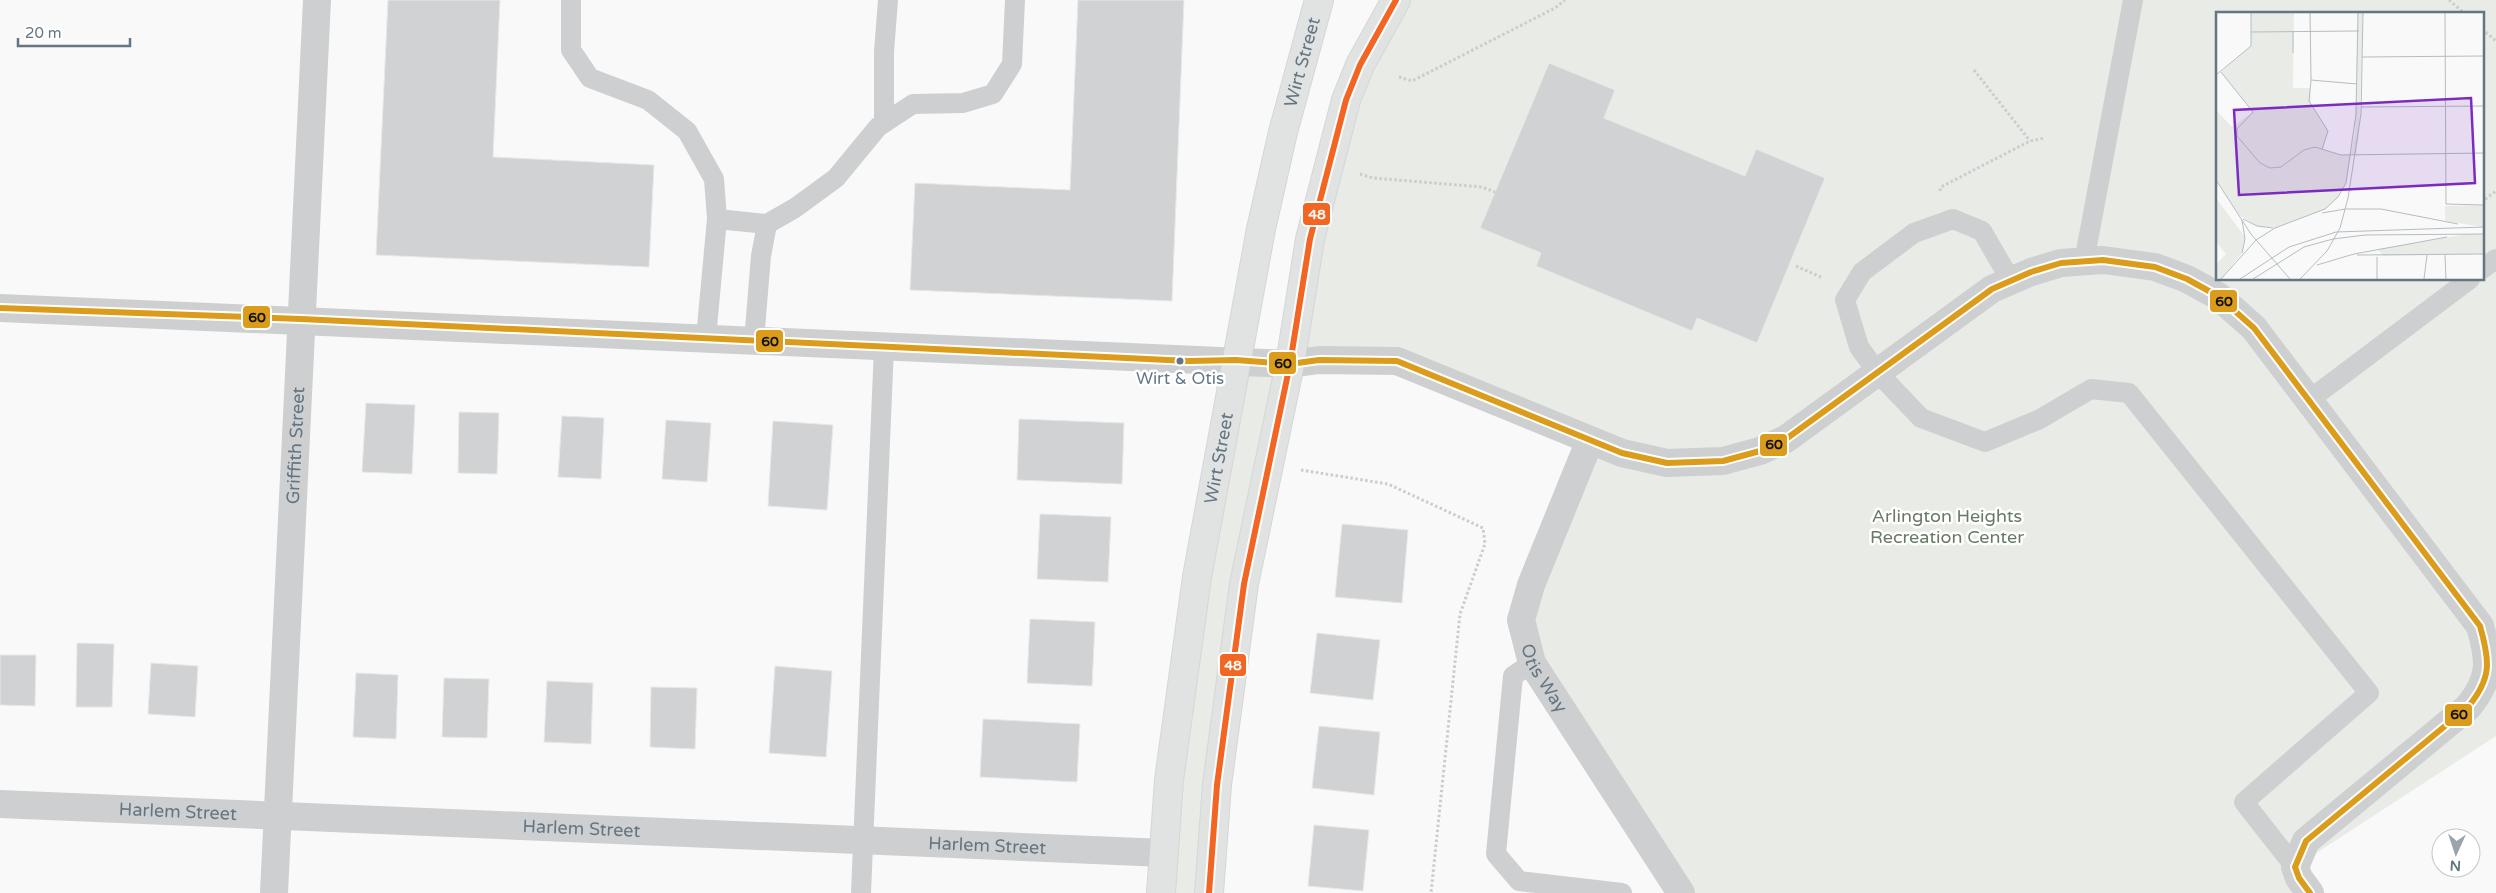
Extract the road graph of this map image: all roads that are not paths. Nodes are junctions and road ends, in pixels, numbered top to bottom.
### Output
1 (317, 0) edge
2 (572, 0) edge
3 (888, 0) edge
4 (1016, 0) edge
5 (1320, 0) edge
6 (1396, 0) edge
7 (2133, 0) edge
8 (884, 123) junction
9 (717, 219) junction
10 (767, 224) junction
11 (2496, 259) edge
12 (2084, 262) junction
13 (2484, 268) edge
14 (2469, 280) edge
15 (2011, 281) junction
16 (0, 308) edge
17 (301, 319) junction
18 (706, 338) junction
19 (754, 341) junction
20 (884, 347) junction
21 (1236, 360) junction
22 (1290, 364) junction
23 (1878, 374) junction
24 (2309, 400) junction
25 (1590, 440) junction
26 (1532, 663) junction
27 (0, 804) edge
28 (277, 816) junction
29 (864, 840) junction
30 (1164, 853) junction
31 (2295, 867) junction
32 (274, 893) edge
33 (861, 893) edge
34 (1161, 893) edge
35 (1209, 893) edge
36 (1622, 893) edge
37 (1681, 893) edge
38 (2310, 893) edge

1 - 17 street, Griffith Street
2 - 9 lane
3 - 8 lane
4 - 8 lane
5 - 21 main road, Wirt Street
6 - 22 main road
7 - 12 lane
8 - 10 lane
9 - 10 lane
9 - 18 lane
10 - 19 lane
11 - 13 lane
12 - 15 street
12 - 24 street
14 - 24 lane
15 - 23 street
15 - 23 lane
16 - 17 street
17 - 18 street
17 - 28 street, Griffith Street
18 - 19 street
19 - 20 street
20 - 21 street
20 - 29 lane
21 - 22 street
21 - 30 main road, Wirt Street
22 - 25 street
22 - 35 main road
23 - 25 street
23 - 31 lane
24 - 31 street
25 - 26 street, Otis Way
26 - 36 lane
26 - 37 street, Otis Way
27 - 28 street, Harlem Street
28 - 29 street, Harlem Street
28 - 32 street, Griffith Street
29 - 30 street, Harlem Street
29 - 33 lane
30 - 34 main road, Wirt Street
31 - 38 street

